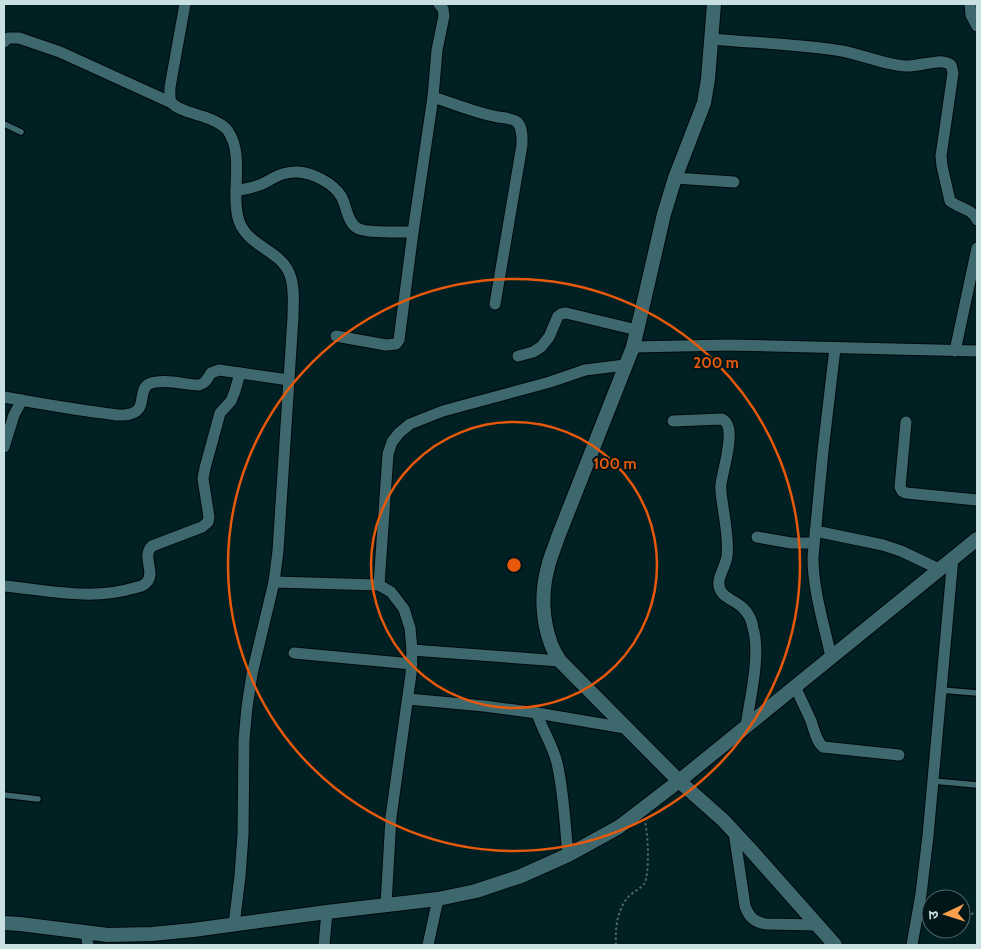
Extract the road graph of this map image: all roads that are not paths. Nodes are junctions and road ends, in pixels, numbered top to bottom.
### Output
1 (185, 4) edge
2 (439, 4) edge
3 (714, 4) edge
4 (970, 4) edge
5 (977, 26) edge
6 (5, 37) edge
7 (712, 39) junction
8 (433, 97) junction
9 (172, 103) junction
10 (4, 124) edge
11 (21, 132) dead end
12 (675, 178) junction
13 (734, 182) dead end
14 (236, 191) junction
15 (977, 220) edge
16 (413, 232) junction
17 (977, 248) edge
18 (495, 304) dead end
19 (637, 330) junction
20 (336, 336) dead end
21 (633, 347) junction
22 (835, 348) junction
23 (955, 351) junction
24 (977, 351) edge
25 (518, 356) dead end
26 (626, 365) junction
27 (240, 374) junction
28 (289, 380) junction
29 (4, 397) edge
30 (22, 400) junction
31 (673, 421) dead end
32 (7, 422) edge
33 (906, 422) dead end
34 (4, 447) edge
35 (977, 500) edge
36 (757, 537) dead end
37 (815, 537) junction
38 (977, 538) edge
39 (953, 557) junction
40 (939, 568) junction
41 (274, 582) junction
42 (4, 586) edge
43 (379, 586) junction
44 (412, 650) junction
45 (294, 653) dead end
46 (831, 657) junction
47 (560, 662) junction
48 (412, 664) junction
49 (795, 686) junction
50 (941, 690) junction
51 (977, 693) edge
52 (408, 699) junction
53 (537, 713) junction
54 (746, 726) junction
55 (625, 728) junction
56 (899, 755) dead end
57 (678, 780) junction
58 (933, 781) junction
59 (977, 785) edge
60 (4, 796) edge
61 (38, 799) dead end
62 (734, 832) junction
63 (568, 856) junction
64 (438, 899) junction
65 (386, 905) junction
66 (327, 912) junction
67 (4, 923) edge
68 (234, 925) junction
69 (818, 925) junction
70 (87, 939) edge
71 (324, 945) edge
72 (428, 945) edge
73 (835, 945) edge
74 (912, 945) edge

1 - 9 street
2 - 8 street
3 - 7 street
4 - 5 street
6 - 9 street
7 - 12 street
7 - 15 street
8 - 16 street
8 - 18 street
9 - 14 street
10 - 11 lane
12 - 13 street
12 - 19 street
14 - 16 street
14 - 28 street
16 - 20 street
17 - 23 street
19 - 21 street
19 - 25 street
21 - 22 street
21 - 26 street
22 - 23 street
22 - 37 street
23 - 24 street
26 - 43 street
26 - 47 street
27 - 28 street
27 - 30 street
27 - 42 street
28 - 41 street
29 - 30 street
30 - 32 street
31 - 54 street
32 - 34 street
33 - 35 street
36 - 37 street
37 - 40 street
37 - 46 street
38 - 39 street
39 - 40 street
39 - 50 street
40 - 46 street
41 - 43 street
41 - 68 street
43 - 44 street
44 - 47 street
44 - 48 street
45 - 48 street
46 - 49 street
47 - 55 street
48 - 52 street
49 - 54 street
49 - 56 street
50 - 51 lane
50 - 58 street
52 - 53 street
52 - 65 street
53 - 55 street
53 - 63 street
54 - 57 street
55 - 57 street
57 - 62 street
57 - 63 street
58 - 59 lane
58 - 74 street
60 - 61 lane
62 - 69 street
62 - 69 street
63 - 64 street
64 - 65 street
64 - 72 street
65 - 66 street
66 - 68 street
66 - 71 street
67 - 70 street
68 - 70 street
69 - 73 street

